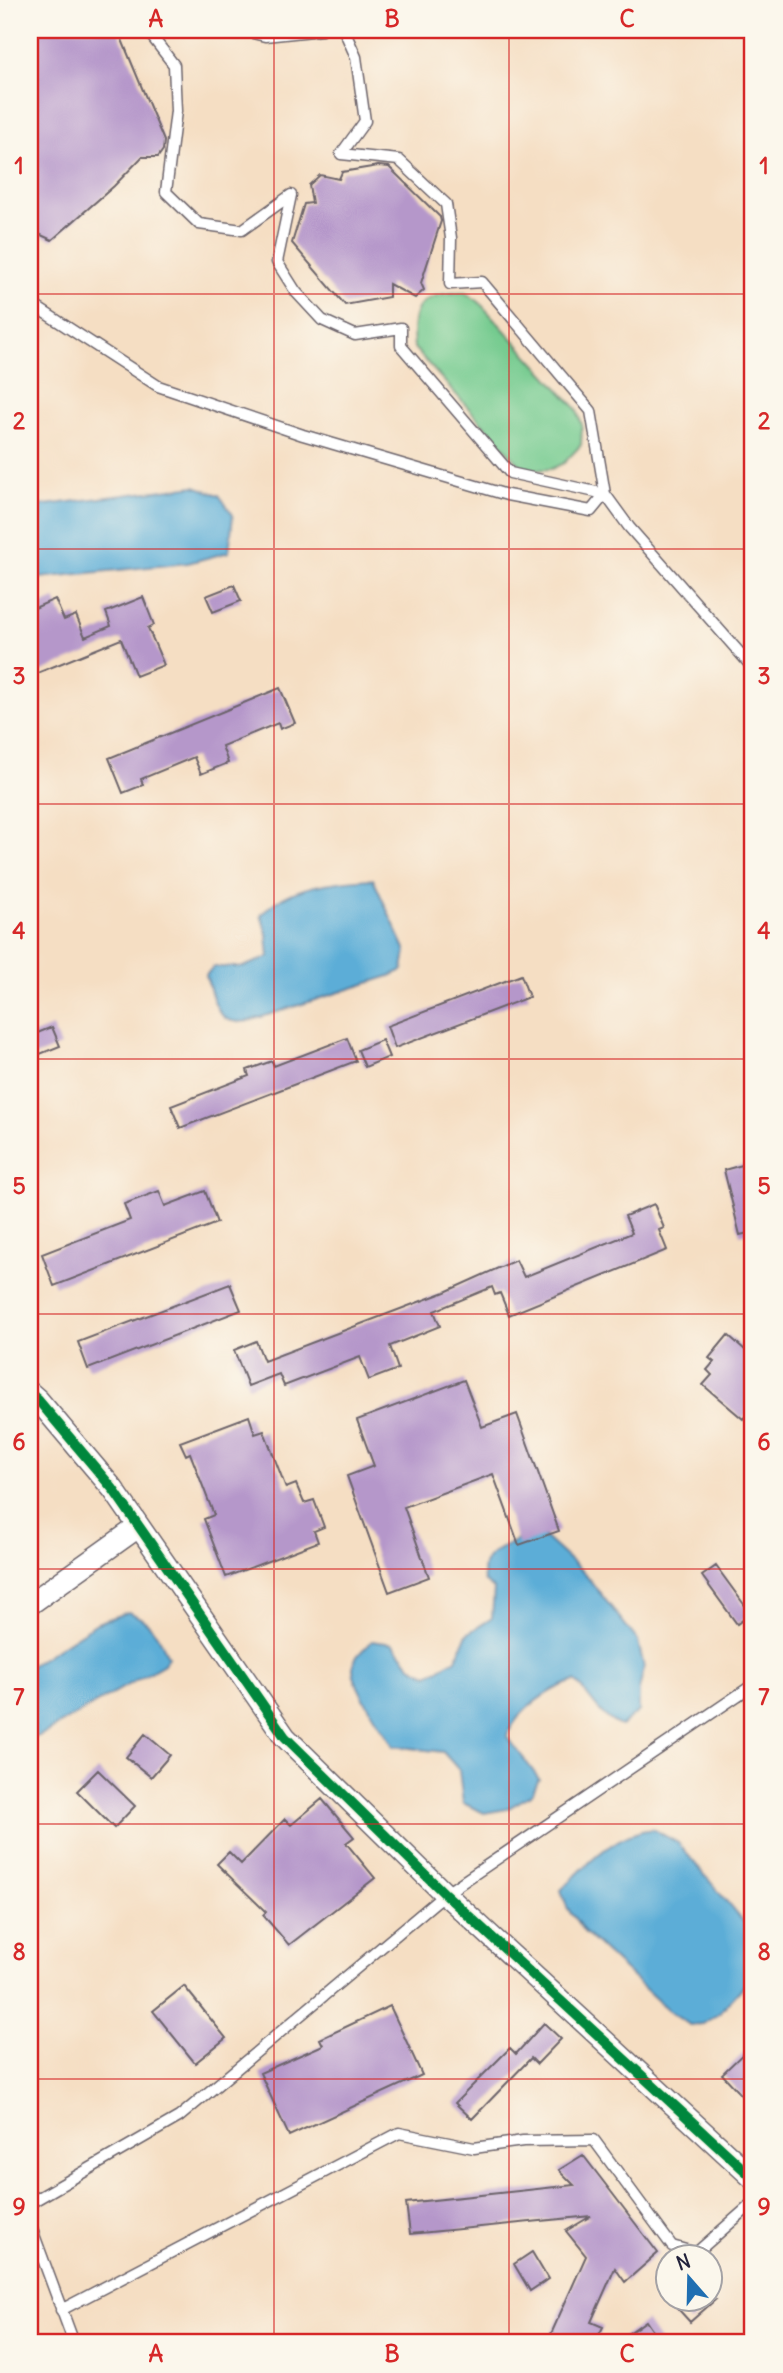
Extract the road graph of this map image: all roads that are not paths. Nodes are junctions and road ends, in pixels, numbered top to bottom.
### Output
1 (147, 30) edge
2 (241, 30) edge
3 (323, 30) edge
4 (344, 30) edge
5 (30, 303) edge
6 (605, 494) junction
7 (753, 668) edge
8 (30, 1393) edge
9 (138, 1527) junction
10 (30, 1604) edge
11 (753, 1685) edge
12 (445, 1894) junction
13 (753, 2178) edge
14 (30, 2203) edge
15 (753, 2203) edge
16 (30, 2224) edge
17 (61, 2310) junction
18 (74, 2343) edge

1 - 6 lane
2 - 3 lane
4 - 6 lane
5 - 6 lane
6 - 7 lane
8 - 9 street
9 - 10 street
9 - 12 street
11 - 12 lane
12 - 13 street
12 - 14 lane
15 - 17 lane
16 - 17 lane
17 - 18 lane

